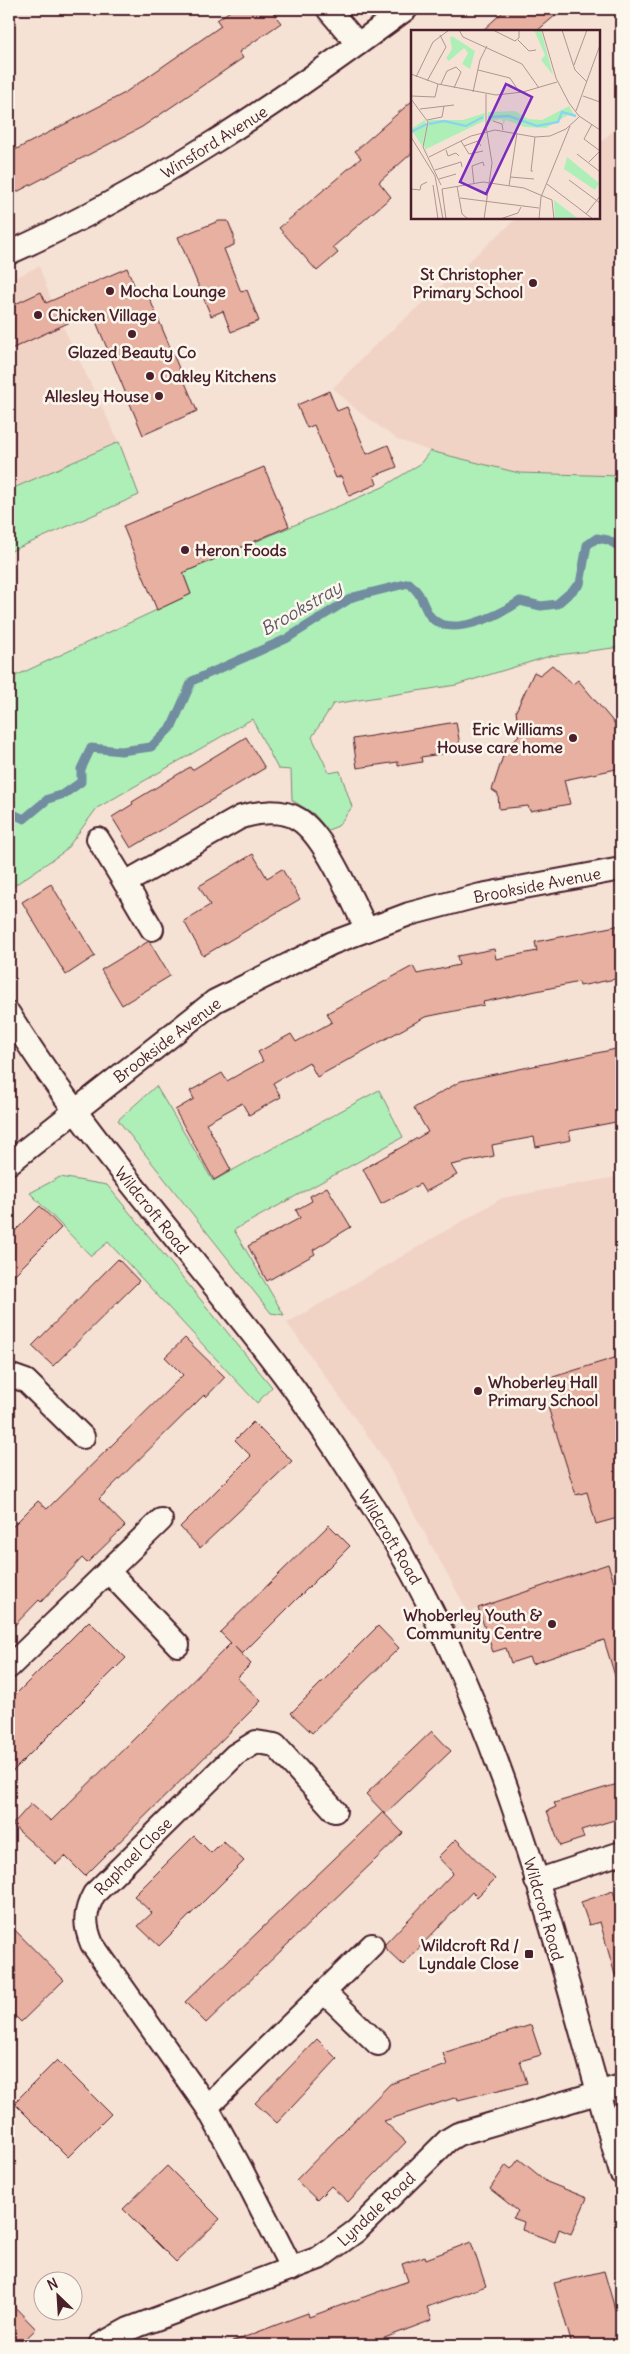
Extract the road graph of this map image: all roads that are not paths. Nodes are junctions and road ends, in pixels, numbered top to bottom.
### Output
1 (328, 9) edge
2 (406, 9) edge
3 (358, 44) junction
4 (9, 253) edge
5 (98, 839) dead end
6 (621, 869) edge
7 (125, 883) junction
8 (152, 929) dead end
9 (367, 930) junction
10 (9, 1014) edge
11 (75, 1111) junction
12 (9, 1163) edge
13 (9, 1375) edge
14 (83, 1437) dead end
15 (161, 1520) dead end
16 (109, 1572) junction
17 (178, 1645) dead end
18 (9, 1667) edge
19 (335, 1812) dead end
20 (621, 1853) edge
21 (536, 1881) junction
22 (372, 1945) dead end
23 (324, 1992) junction
24 (378, 2044) dead end
25 (621, 2086) edge
26 (598, 2093) junction
27 (207, 2107) junction
28 (621, 2174) edge
29 (292, 2269) junction
30 (100, 2345) edge

1 - 3 street
2 - 3 street, Winsford Avenue
3 - 4 street, Winsford Avenue
5 - 7 street
6 - 9 street, Brookside Avenue
7 - 8 street
7 - 9 street
9 - 11 street, Brookside Avenue
10 - 11 street, Wildcroft Road
11 - 12 street, Brookside Avenue
11 - 21 street, Wildcroft Road
13 - 14 street
15 - 16 street
16 - 17 street
16 - 18 street
19 - 27 street, Raphael Close
20 - 21 street
21 - 26 street, Wildcroft Road
22 - 23 street
23 - 24 street
23 - 27 street
25 - 26 street, Lyndale Road
26 - 28 street, Wildcroft Road
26 - 29 street, Lyndale Road
27 - 29 street, Raphael Close
29 - 30 street, Lyndale Road

